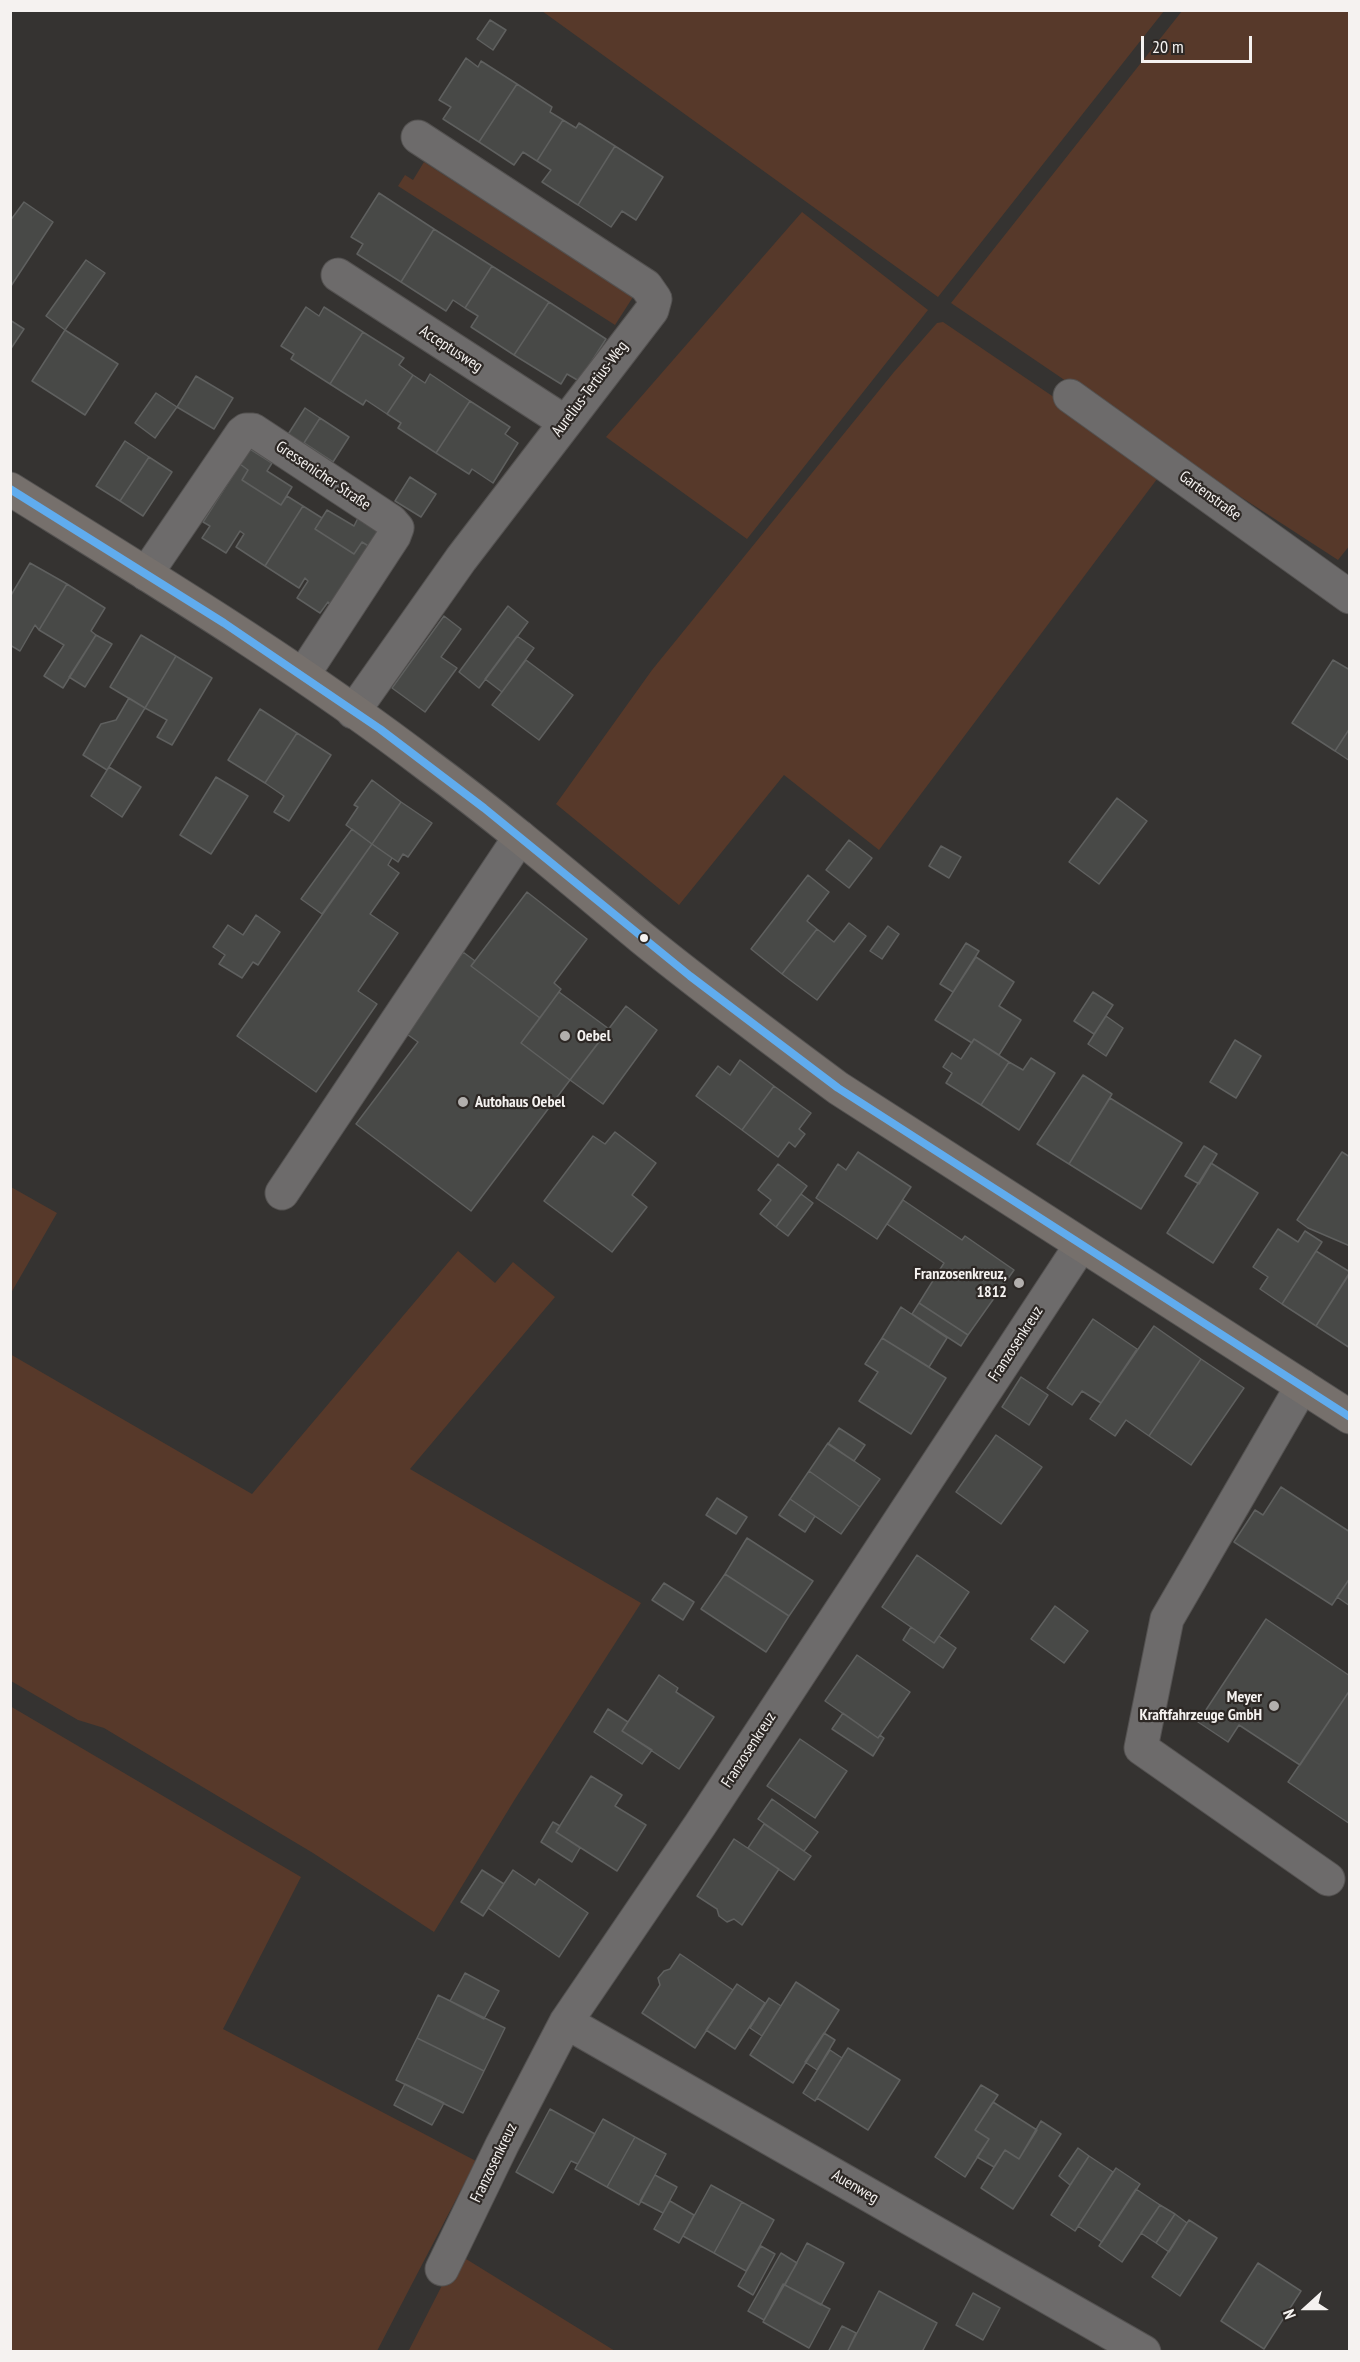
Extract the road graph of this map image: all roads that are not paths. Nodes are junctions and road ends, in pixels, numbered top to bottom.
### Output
1 (418, 137) dead end
2 (338, 275) dead end
3 (1070, 396) dead end
4 (565, 422) junction
5 (10, 489) edge
6 (146, 574) junction
7 (1350, 597) edge
8 (303, 675) junction
9 (353, 712) junction
10 (520, 837) junction
11 (282, 1193) dead end
12 (1081, 1245) junction
13 (1302, 1386) junction
14 (1350, 1417) edge
15 (1328, 1879) dead end
16 (566, 2022) junction
17 (442, 2269) dead end
18 (1144, 2352) edge

1 - 4 street, Aurelius-Tertius-Weg
2 - 4 street, Acceptusweg
3 - 7 street, Gartenstraße
4 - 9 street, Aurelius-Tertius-Weg
5 - 6 main road
6 - 8 main road
6 - 8 street, Gressenicher Straße
8 - 9 main road
9 - 10 main road
10 - 11 street
10 - 12 main road
12 - 13 main road
12 - 16 street, Franzosenkreuz
13 - 14 main road
13 - 15 street
16 - 17 street, Franzosenkreuz
16 - 18 street, Auenweg

